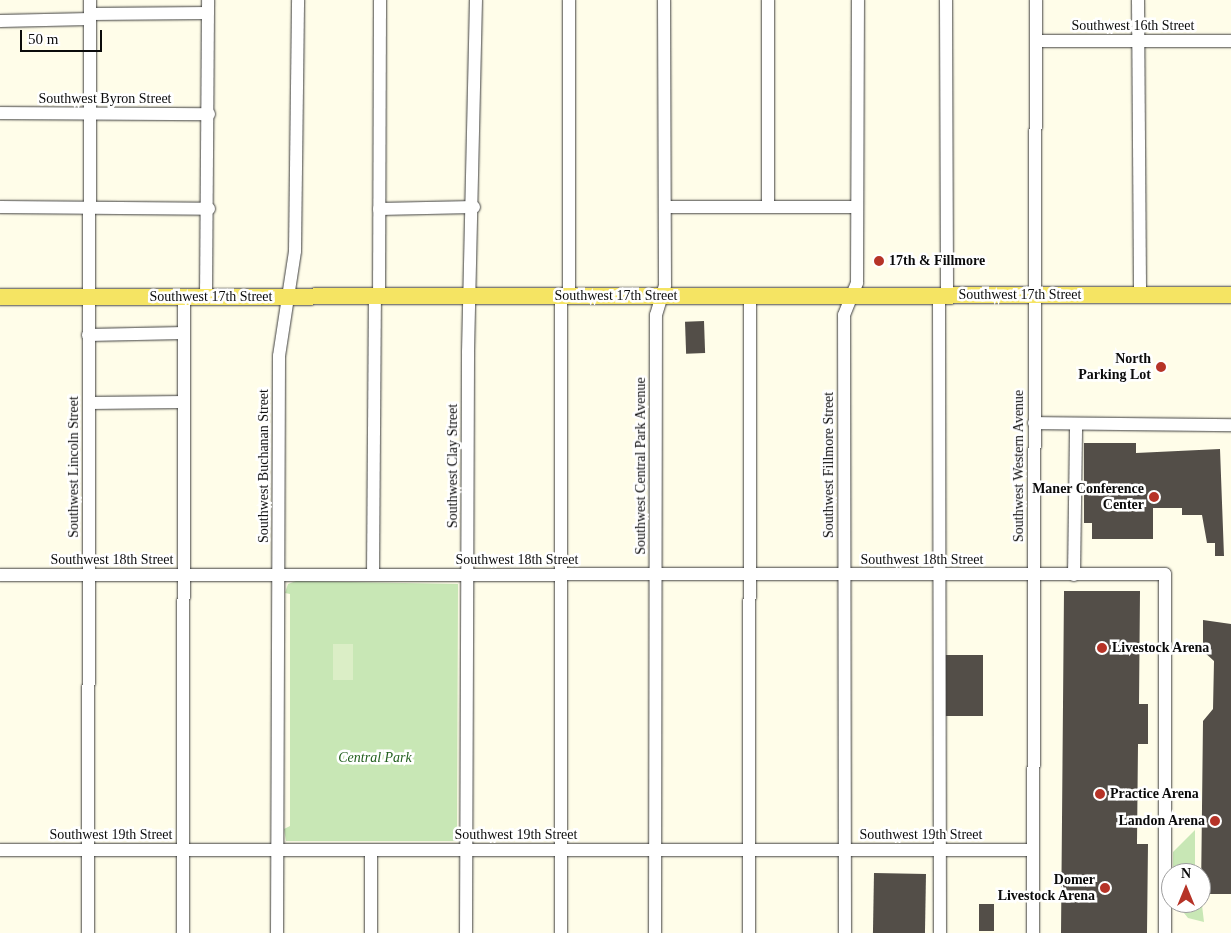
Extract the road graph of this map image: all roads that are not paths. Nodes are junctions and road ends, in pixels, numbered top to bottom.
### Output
1 (90, 0) edge
2 (208, 0) edge
3 (298, 0) edge
4 (380, 0) edge
5 (476, 0) edge
6 (569, 0) edge
7 (664, 0) edge
8 (768, 0) edge
9 (858, 0) edge
10 (946, 0) edge
11 (1036, 0) edge
12 (1138, 0) edge
13 (208, 13) junction
14 (90, 17) junction
15 (0, 21) edge
16 (1036, 41) junction
17 (1138, 41) junction
18 (1231, 41) edge
19 (0, 113) edge
20 (88, 113) junction
21 (209, 114) junction
22 (474, 206) junction
23 (857, 206) junction
24 (0, 207) edge
25 (88, 207) junction
26 (665, 207) junction
27 (768, 207) junction
28 (209, 209) junction
29 (379, 209) junction
30 (943, 295) junction
31 (1035, 295) junction
32 (1140, 295) junction
33 (1231, 295) edge
34 (471, 296) junction
35 (565, 296) junction
36 (660, 296) junction
37 (750, 296) junction
38 (851, 296) junction
39 (0, 297) edge
40 (88, 297) junction
41 (184, 297) junction
42 (206, 297) junction
43 (288, 297) junction
44 (377, 297) junction
45 (184, 333) junction
46 (88, 335) junction
47 (184, 402) junction
48 (88, 403) junction
49 (1034, 423) junction
50 (1076, 424) junction
51 (1231, 425) edge
52 (751, 574) junction
53 (845, 574) junction
54 (0, 575) edge
55 (89, 575) junction
56 (183, 575) junction
57 (278, 575) junction
58 (373, 575) junction
59 (467, 575) junction
60 (561, 575) junction
61 (655, 575) junction
62 (940, 575) junction
63 (1074, 575) junction
64 (1034, 576) junction
65 (0, 850) edge
66 (88, 850) junction
67 (183, 850) junction
68 (278, 850) junction
69 (371, 850) junction
70 (466, 850) junction
71 (561, 850) junction
72 (656, 850) junction
73 (749, 850) junction
74 (845, 850) junction
75 (939, 850) junction
76 (1033, 850) junction
77 (88, 933) edge
78 (183, 933) edge
79 (277, 933) edge
80 (371, 933) edge
81 (466, 933) edge
82 (560, 933) edge
83 (655, 933) edge
84 (748, 933) edge
85 (845, 933) edge
86 (940, 933) edge
87 (1033, 933) edge
88 (1165, 933) edge

1 - 14 street, Southwest Lincoln Street
2 - 13 street
3 - 43 street, Southwest Buchanan Street
4 - 29 street
5 - 22 street, Southwest Clay Street
6 - 35 street
7 - 26 street, Southwest Central Park Avenue
8 - 27 street
9 - 23 street, Southwest Fillmore Street
10 - 30 street
11 - 16 street, Southwest Western Avenue
12 - 17 street
13 - 14 street
13 - 21 street
14 - 15 street
14 - 20 street, Southwest Lincoln Street
16 - 17 street, Southwest 16th Street
16 - 31 street, Southwest Western Avenue
17 - 18 street, Southwest 16th Street
17 - 32 street
19 - 20 street, Southwest Byron Street
20 - 21 street, Southwest Byron Street
20 - 25 street, Southwest Lincoln Street
21 - 28 street
22 - 29 street
22 - 34 street, Southwest Clay Street
23 - 27 street
23 - 38 street, Southwest Fillmore Street
24 - 25 street
25 - 28 street
25 - 40 street, Southwest Lincoln Street
26 - 27 street
26 - 36 street, Southwest Central Park Avenue
28 - 42 street
29 - 44 street
30 - 31 main road, Southwest 17th Street
30 - 38 main road, Southwest 17th Street
30 - 62 street
31 - 32 main road, Southwest 17th Street
31 - 49 street, Southwest Western Avenue
32 - 33 main road, Southwest 17th Street
34 - 35 main road, Southwest 17th Street
34 - 44 main road, Southwest 17th Street
34 - 59 street, Southwest Clay Street
35 - 36 main road, Southwest 17th Street
35 - 60 street
36 - 37 main road, Southwest 17th Street
36 - 61 street, Southwest Central Park Avenue
37 - 38 main road, Southwest 17th Street
37 - 52 street
38 - 53 street, Southwest Fillmore Street
39 - 40 main road, Southwest 17th Street
40 - 41 main road, Southwest 17th Street
40 - 46 street, Southwest Lincoln Street
41 - 42 main road, Southwest 17th Street
41 - 45 street
42 - 43 main road, Southwest 17th Street
43 - 44 main road, Southwest 17th Street
43 - 57 street, Southwest Buchanan Street
44 - 58 street
45 - 46 street
45 - 47 street
46 - 48 street, Southwest Lincoln Street
47 - 48 street
47 - 56 street
48 - 55 street, Southwest Lincoln Street
49 - 50 street
49 - 64 street, Southwest Western Avenue
50 - 51 street
50 - 63 street
52 - 53 street, Southwest 18th Street
52 - 61 street, Southwest 18th Street
52 - 73 street
53 - 62 street, Southwest 18th Street
53 - 74 street, Southwest Fillmore Street
54 - 55 street, Southwest 18th Street
55 - 56 street, Southwest 18th Street
55 - 66 street, Southwest Lincoln Street
56 - 57 street, Southwest 18th Street
56 - 67 street
57 - 58 street, Southwest 18th Street
57 - 68 street, Southwest Buchanan Street
58 - 59 street, Southwest 18th Street
59 - 60 street, Southwest 18th Street
59 - 70 street, Southwest Clay Street
60 - 61 street, Southwest 18th Street
60 - 71 street
61 - 72 street, Southwest Central Park Avenue
62 - 64 street, Southwest 18th Street
62 - 75 street
63 - 64 street, Southwest 18th Street
63 - 88 street, Southwest 18th Street
64 - 76 street, Southwest Western Avenue
65 - 66 street, Southwest 19th Street
66 - 67 street, Southwest 19th Street
66 - 77 street, Southwest Lincoln Street
67 - 68 street, Southwest 19th Street
67 - 78 street
68 - 69 street, Southwest 19th Street
68 - 79 street, Southwest Buchanan Street
69 - 70 street, Southwest 19th Street
69 - 80 street
70 - 71 street, Southwest 19th Street
70 - 81 street, Southwest Clay Street
71 - 72 street, Southwest 19th Street
71 - 82 street
72 - 73 street, Southwest 19th Street
72 - 83 street, Southwest Central Park Avenue
73 - 74 street, Southwest 19th Street
73 - 84 street
74 - 75 street, Southwest 19th Street
74 - 85 street, Southwest Fillmore Street
75 - 76 street, Southwest 19th Street
75 - 86 street
76 - 87 street, Southwest Western Avenue

